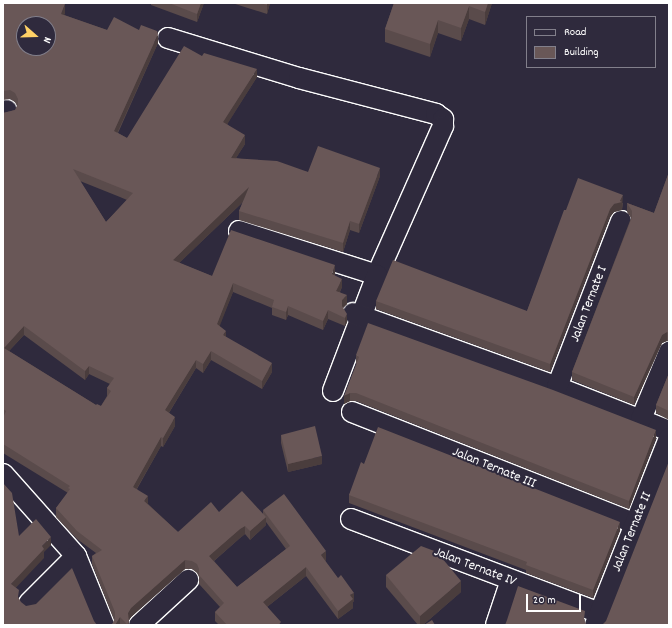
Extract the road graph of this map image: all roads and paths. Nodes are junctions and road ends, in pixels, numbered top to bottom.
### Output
1 (168, 38) dead end
2 (621, 221) dead end
3 (239, 231) edge
4 (377, 274) junction
5 (357, 315) junction
6 (669, 352) edge
7 (557, 387) junction
8 (333, 391) dead end
9 (352, 412) dead end
10 (641, 419) junction
11 (669, 432) edge
12 (669, 438) edge
13 (3, 474) edge
14 (351, 519) dead end
15 (636, 524) junction
16 (76, 556) junction
17 (188, 580) dead end
18 (511, 580) junction
19 (29, 602) dead end
20 (597, 619) edge
21 (104, 625) edge
22 (140, 625) edge
23 (496, 625) edge

1 - 4 street
2 - 7 street, Jalan Ternate I
3 - 4 street
4 - 5 street
5 - 7 street
5 - 8 street
6 - 10 street
7 - 10 street
9 - 15 street, Jalan Ternate III
10 - 11 street
12 - 15 street, Jalan Ternate II
13 - 16 street
14 - 18 street, Jalan Ternate IV
15 - 20 street, Jalan Ternate II
16 - 19 street
16 - 21 street
17 - 22 street
18 - 20 street, Jalan Ternate IV
18 - 23 street

